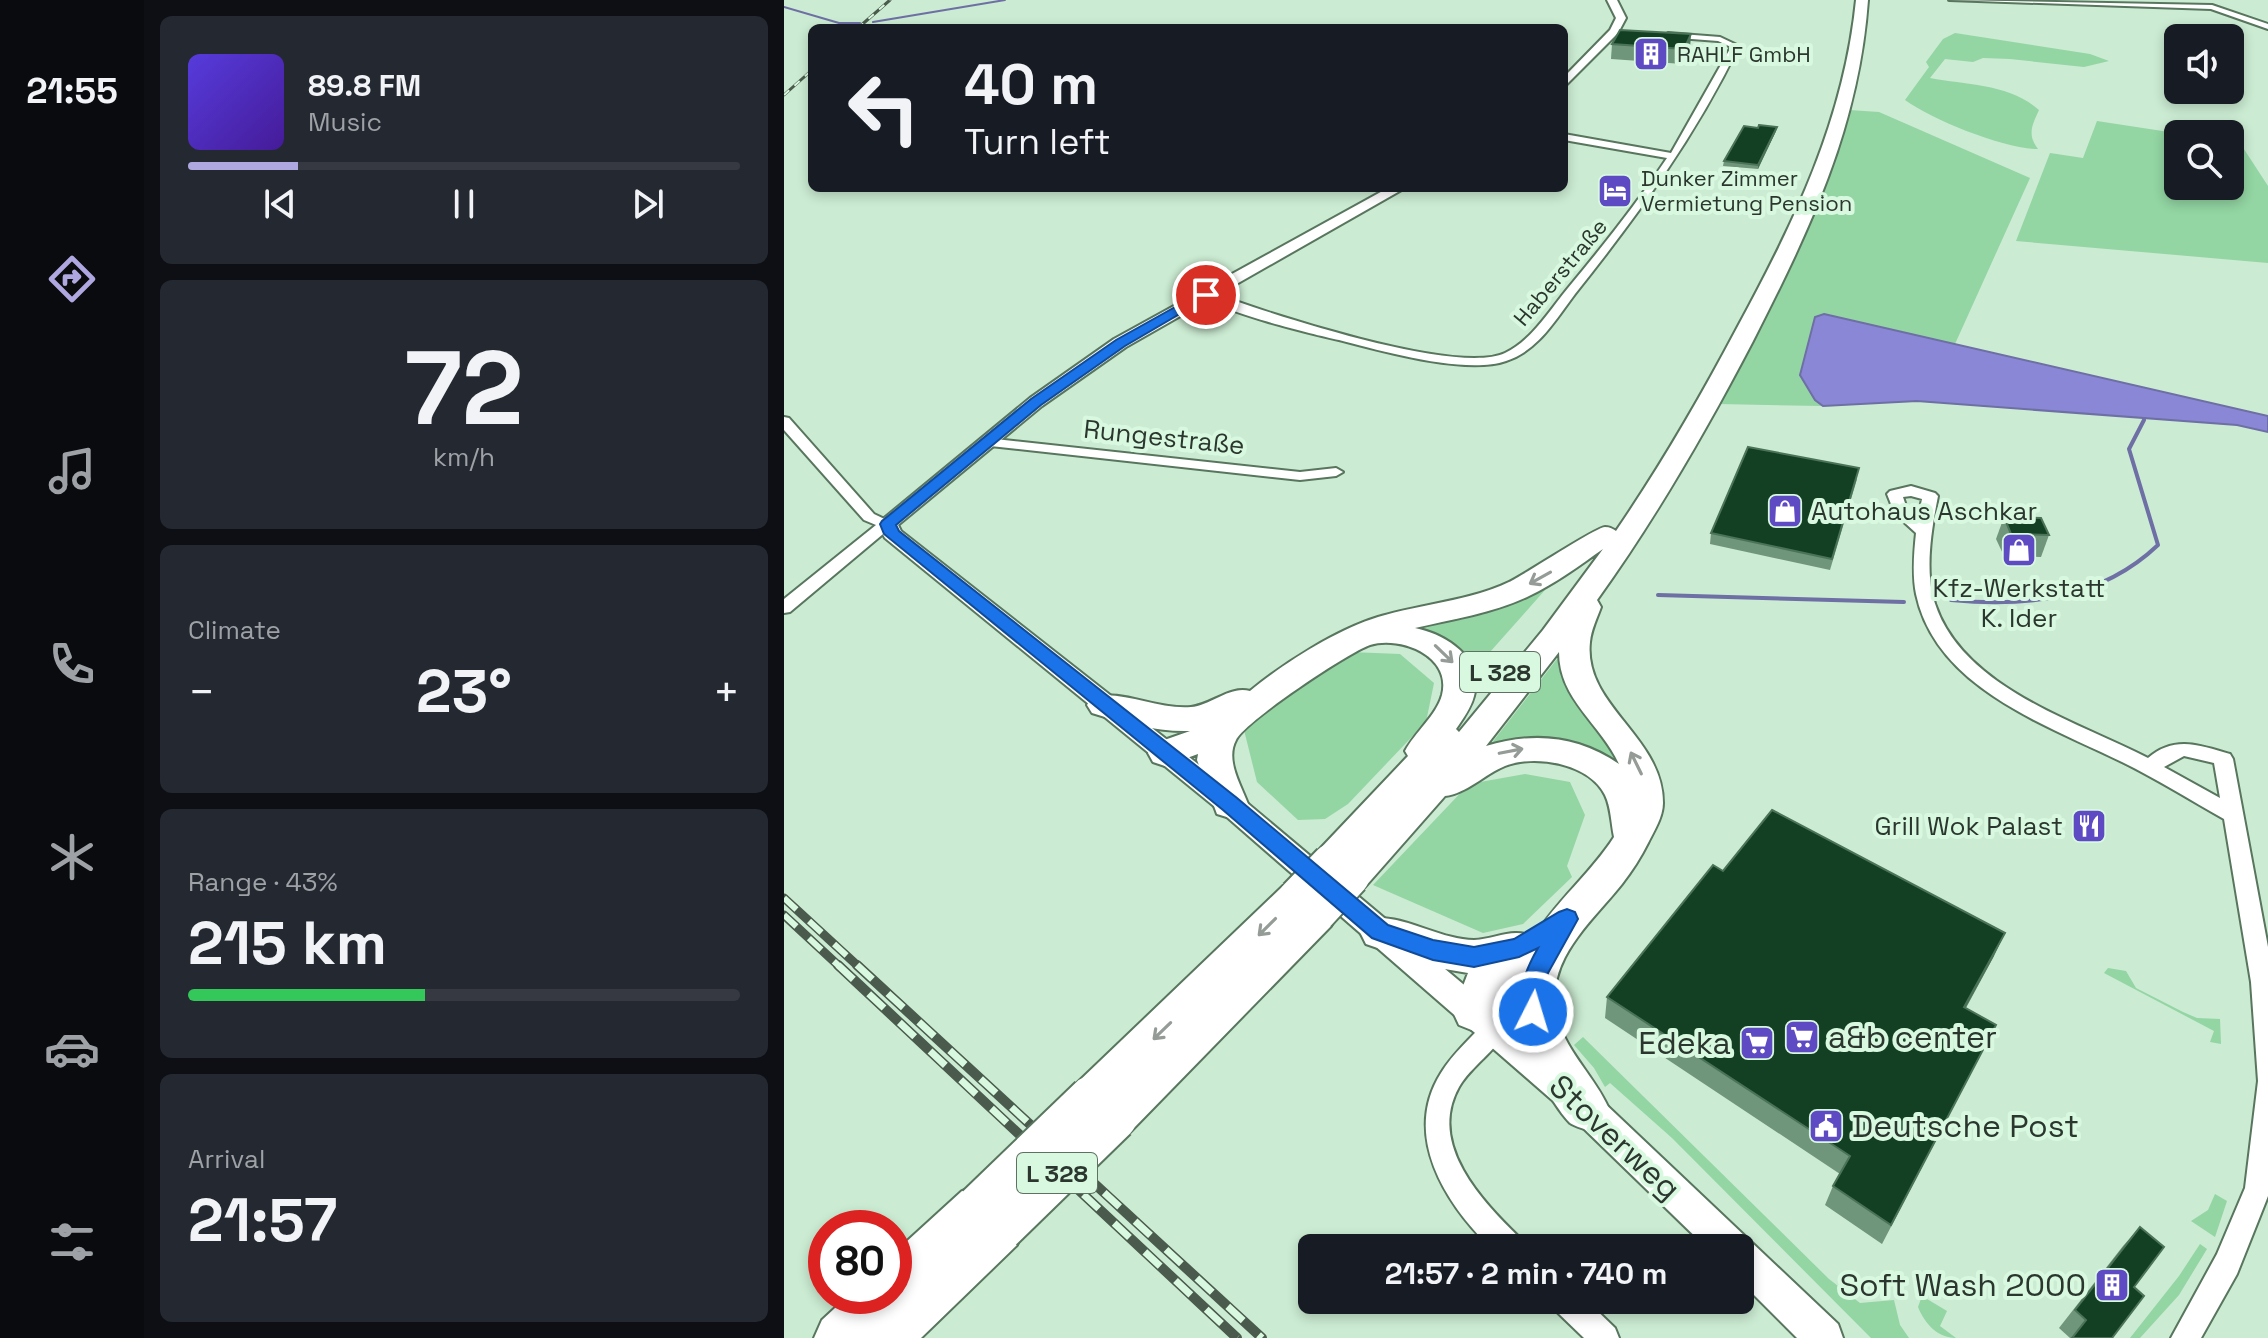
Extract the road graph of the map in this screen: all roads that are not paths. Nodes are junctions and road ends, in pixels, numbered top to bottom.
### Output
1 (1612, 0) edge
2 (1853, 0) edge
3 (1862, 0) edge
4 (1953, 0) edge
5 (2268, 27) edge
6 (1614, 31) junction
7 (1628, 32) edge
8 (1656, 34) edge
9 (1568, 80) edge
10 (1568, 138) edge
11 (1674, 156) junction
12 (1391, 192) edge
13 (1206, 295) junction
14 (784, 421) edge
15 (986, 442) junction
16 (1336, 472) dead end
17 (887, 524) junction
18 (1924, 531) dead end
19 (1608, 546) junction
20 (784, 608) edge
21 (1371, 634) junction
22 (1104, 705) junction
23 (1212, 725) junction
24 (1165, 753) junction
25 (2150, 768) junction
26 (1403, 803) junction
27 (1230, 804) junction
28 (2233, 815) junction
29 (1632, 836) junction
30 (1380, 932) junction
31 (1528, 960) junction
32 (1484, 1020) junction
33 (2267, 1032) edge
34 (2268, 1077) edge
35 (2268, 1086) edge
36 (1587, 1109) junction
37 (990, 1218) junction
38 (1498, 1234) edge
39 (1718, 1234) edge
40 (1754, 1269) edge
41 (912, 1274) edge
42 (866, 1314) edge
43 (1580, 1314) edge
44 (840, 1338) edge
45 (884, 1338) edge
46 (1605, 1338) edge
47 (1824, 1338) edge
48 (2185, 1338) edge

1 - 6 street
2 - 19 highway, L 328
3 - 19 highway, L 328
4 - 5 street
6 - 7 street
6 - 9 street
8 - 11 street, Haberstraße
10 - 11 street
11 - 13 street, Haberstraße
12 - 13 street
13 - 15 street
14 - 17 street
15 - 16 street, Rungestraße
15 - 17 street
17 - 20 street
17 - 22 street, Stoverweg
18 - 25 street
19 -> 21 highway
19 - 26 highway, L 328
29 -> 19 highway
21 - 23 highway
21 -> 26 highway
22 - 23 highway
22 - 24 street, Stoverweg
23 - 24 highway
23 - 27 highway
24 - 27 street, Stoverweg
25 - 28 street
25 - 28 street
26 -> 29 highway
26 - 37 highway, L 328, bridge
27 - 30 street, Stoverweg
28 - 33 street
29 - 31 highway
30 - 31 highway
30 - 32 street, Stoverweg
31 - 32 highway
31 - 36 highway
32 - 36 street, Stoverweg
32 - 38 street
33 - 34 street
35 - 48 street
36 - 39 street, Stoverweg
37 - 41 highway, L 328
37 - 45 highway, L 328
40 - 47 street
42 - 44 highway
43 - 46 street

